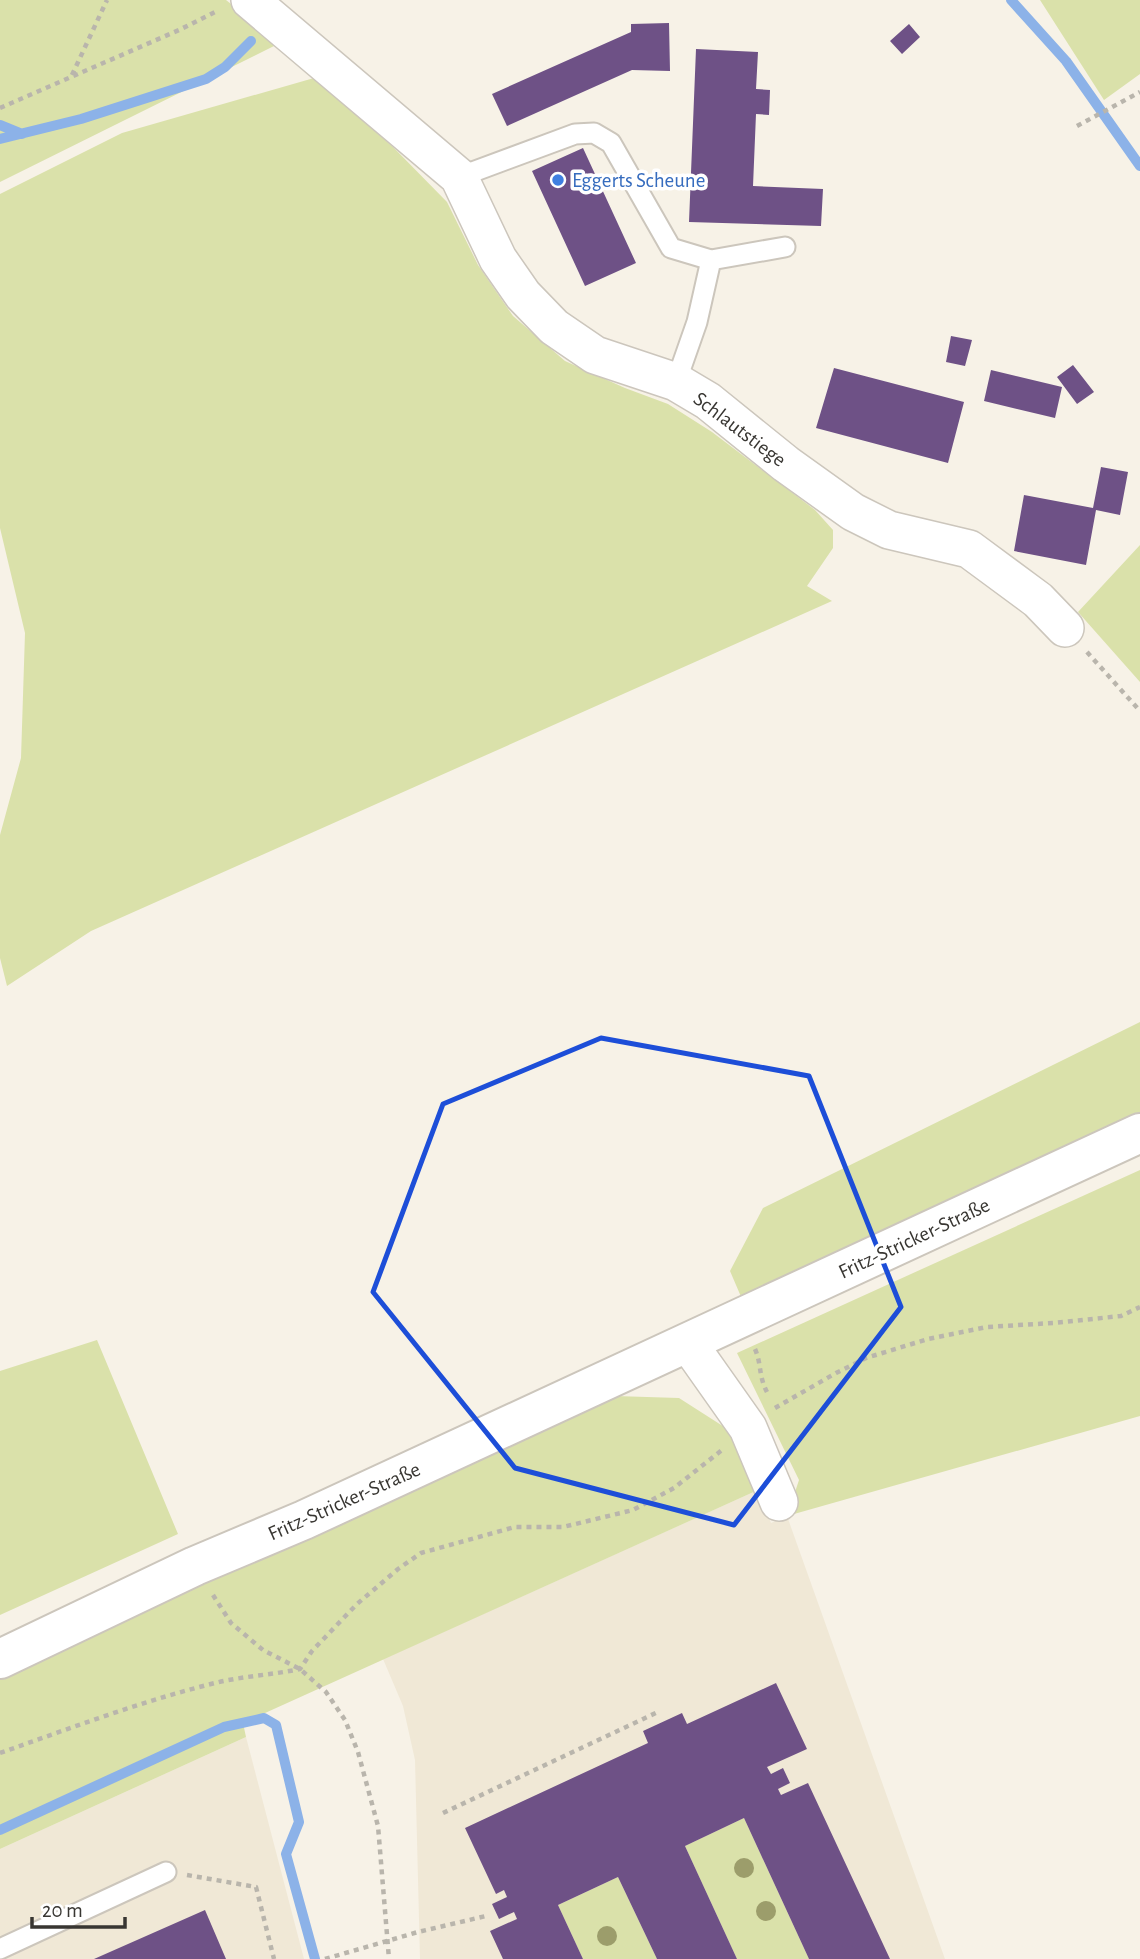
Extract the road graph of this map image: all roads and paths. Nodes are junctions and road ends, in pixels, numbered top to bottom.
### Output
1 (107, 0) edge
2 (238, 3) edge
3 (71, 76) junction
4 (1140, 92) edge
5 (0, 108) edge
6 (1077, 126) dead end
7 (459, 177) junction
8 (785, 247) dead end
9 (711, 260) junction
10 (676, 382) junction
11 (1065, 628) joint
12 (1140, 711) edge
13 (1140, 1133) edge
14 (1140, 1307) edge
15 (688, 1343) junction
16 (748, 1429) junction
17 (779, 1502) dead end
18 (195, 1566) junction
19 (0, 1659) edge
20 (300, 1669) junction
21 (660, 1711) dead end
22 (0, 1753) edge
23 (443, 1813) dead end
24 (160, 1875) joint
25 (486, 1916) dead end
26 (387, 1941) junction
27 (0, 1949) edge
28 (274, 1959) edge
29 (326, 1959) edge
30 (389, 1959) edge

1 - 3 path
2 - 3 path
2 - 7 street, Schlautstiege
3 - 5 path
4 - 6 path
7 - 9 lane
7 - 10 street, Schlautstiege
8 - 9 lane
9 - 10 lane
10 - 11 street, Schlautstiege
11 - 12 path
13 - 15 main road, Fritz-Stricker-Straße
14 - 16 path
15 - 16 street
15 - 18 main road, Fritz-Stricker-Straße
16 - 17 street
16 - 20 path
18 - 19 main road, Fritz-Stricker-Straße
18 - 20 path
20 - 22 path
20 - 26 path
21 - 23 path
24 - 27 lane
24 - 28 path
25 - 26 path
26 - 29 path
26 - 30 path

